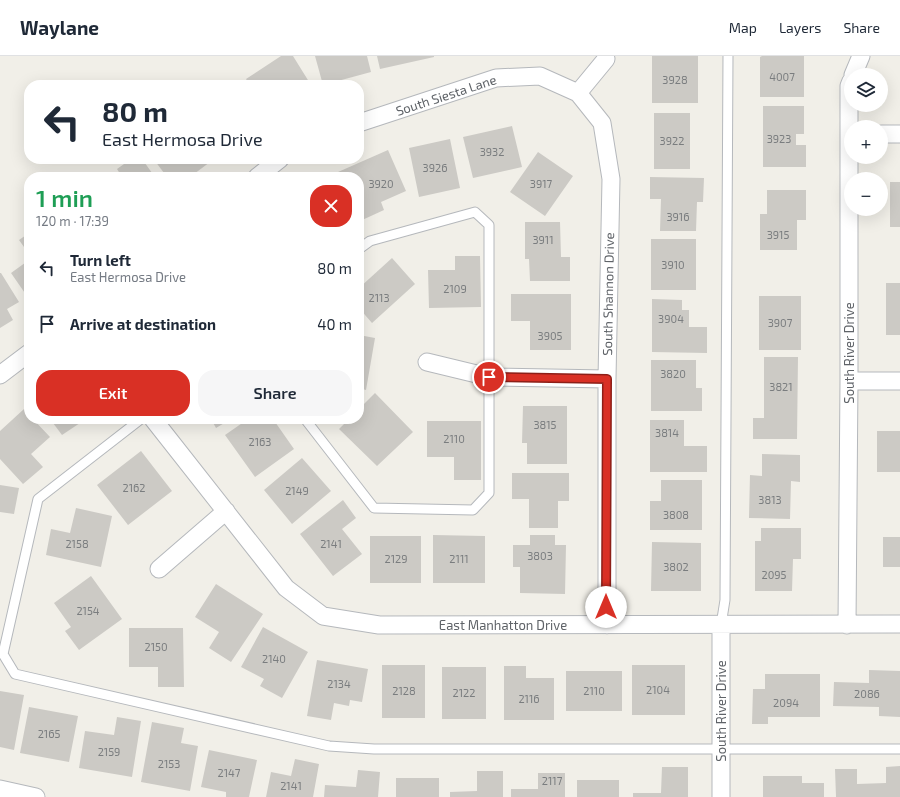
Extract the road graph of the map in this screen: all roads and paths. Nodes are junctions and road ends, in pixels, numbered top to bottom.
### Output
1 (728, 56) edge
2 (860, 56) edge
3 (606, 59) dead end
4 (856, 68) edge
5 (578, 93) junction
6 (364, 121) edge
7 (888, 134) edge
8 (900, 134) edge
9 (274, 164) edge
10 (850, 164) edge
11 (263, 172) edge
12 (364, 245) edge
13 (24, 357) edge
14 (427, 362) dead end
15 (0, 375) edge
16 (489, 377) junction
17 (607, 379) junction
18 (849, 381) junction
19 (900, 381) edge
20 (135, 424) edge
21 (157, 424) edge
22 (309, 424) edge
23 (226, 511) junction
24 (159, 569) dead end
25 (900, 624) edge
26 (607, 625) junction
27 (721, 625) junction
28 (847, 625) junction
29 (900, 749) edge
30 (721, 750) junction
31 (0, 789) edge
32 (36, 797) edge
33 (721, 797) edge

1 - 27 lane
2 - 4 street
3 - 5 street
5 - 6 street, South Siesta Lane
5 - 17 street, South Shannon Drive
7 - 8 street
9 - 11 street
10 - 18 street, South River Drive
12 - 16 lane
13 - 15 street
14 - 16 street
16 - 17 street
16 - 22 lane
17 - 26 street, South Shannon Drive
18 - 19 street
18 - 28 street, South River Drive
20 - 30 lane
21 - 23 street, East Manhatton Drive
23 - 24 street
23 - 26 street, East Manhatton Drive
25 - 28 street, East Manhatton Drive
26 - 27 street, East Manhatton Drive
27 - 28 street, East Manhatton Drive
27 - 30 street, South River Drive
29 - 30 lane
30 - 33 street, South River Drive
31 - 32 street

